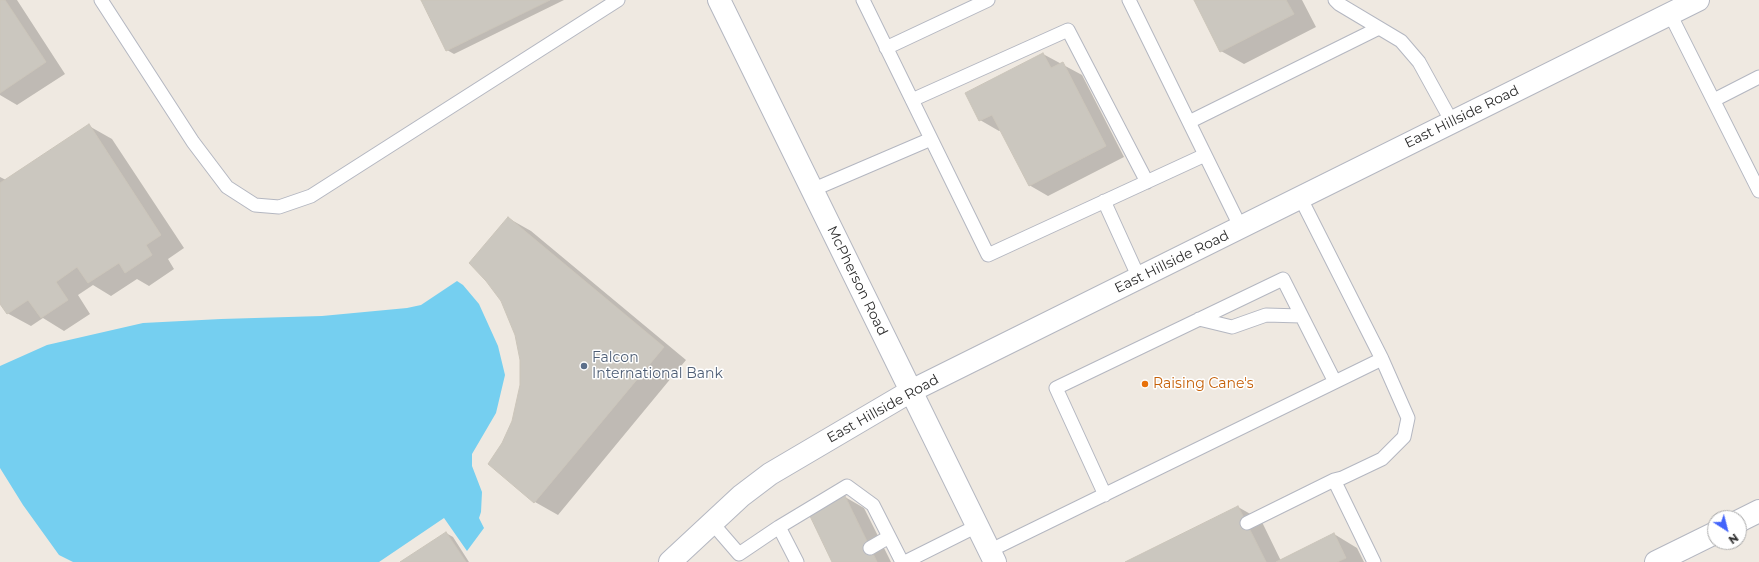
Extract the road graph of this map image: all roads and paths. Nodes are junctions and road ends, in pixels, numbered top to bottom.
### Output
1 (101, 0) edge
2 (618, 0) edge
3 (720, 0) edge
4 (863, 0) edge
5 (988, 0) edge
6 (1129, 0) edge
7 (1335, 0) edge
8 (1698, 0) edge
9 (1670, 14) junction
10 (1379, 28) junction
11 (886, 48) junction
12 (1759, 77) edge
13 (912, 100) junction
14 (1714, 100) junction
15 (1188, 122) junction
16 (1452, 122) junction
17 (931, 139) junction
18 (1205, 154) junction
19 (1147, 182) junction
20 (812, 190) junction
21 (1759, 191) edge
22 (1300, 197) junction
23 (1104, 201) junction
24 (1241, 228) junction
25 (1139, 278) junction
26 (1301, 316) junction
27 (1199, 319) junction
28 (1382, 359) junction
29 (1335, 382) junction
30 (911, 391) junction
31 (1334, 480) junction
32 (1105, 495) junction
33 (1759, 511) edge
34 (1747, 517) edge
35 (1247, 523) dead end
36 (713, 524) junction
37 (977, 526) junction
38 (779, 527) junction
39 (889, 537) junction
40 (1707, 537) edge
41 (870, 548) dead end
42 (992, 557) edge
43 (670, 562) edge
44 (797, 562) edge
45 (903, 562) edge
46 (1374, 562) edge
47 (1656, 562) edge

1 - 2 lane
3 - 20 street, McPherson Road
4 - 11 lane
5 - 11 lane
6 - 15 lane
7 - 10 lane
8 - 9 street, East Hillside Road
9 - 14 lane
9 - 16 street, East Hillside Road
10 - 15 lane
10 - 16 lane
11 - 13 lane
12 - 14 lane
13 - 17 lane
13 - 19 lane
14 - 21 lane
15 - 18 lane
16 - 22 street, East Hillside Road
17 - 20 lane
17 - 23 lane
18 - 19 lane
18 - 24 lane
19 - 23 lane
20 - 30 street, McPherson Road
22 - 24 street, East Hillside Road
22 - 28 lane
23 - 25 lane
24 - 25 street, East Hillside Road
25 - 30 street, East Hillside Road
26 - 27 lane
26 - 27 lane
26 - 29 lane
27 - 32 lane
28 - 29 lane
28 - 31 lane
29 - 32 lane
30 - 36 street, East Hillside Road
30 - 37 street, McPherson Road
31 - 35 lane
31 - 46 lane
32 - 42 lane
33 - 34 street
36 - 38 lane
36 - 43 street, East Hillside Road
37 - 42 street, McPherson Road
37 - 45 lane
38 - 39 lane
38 - 44 lane
39 - 41 lane
39 - 45 lane
40 - 47 street

